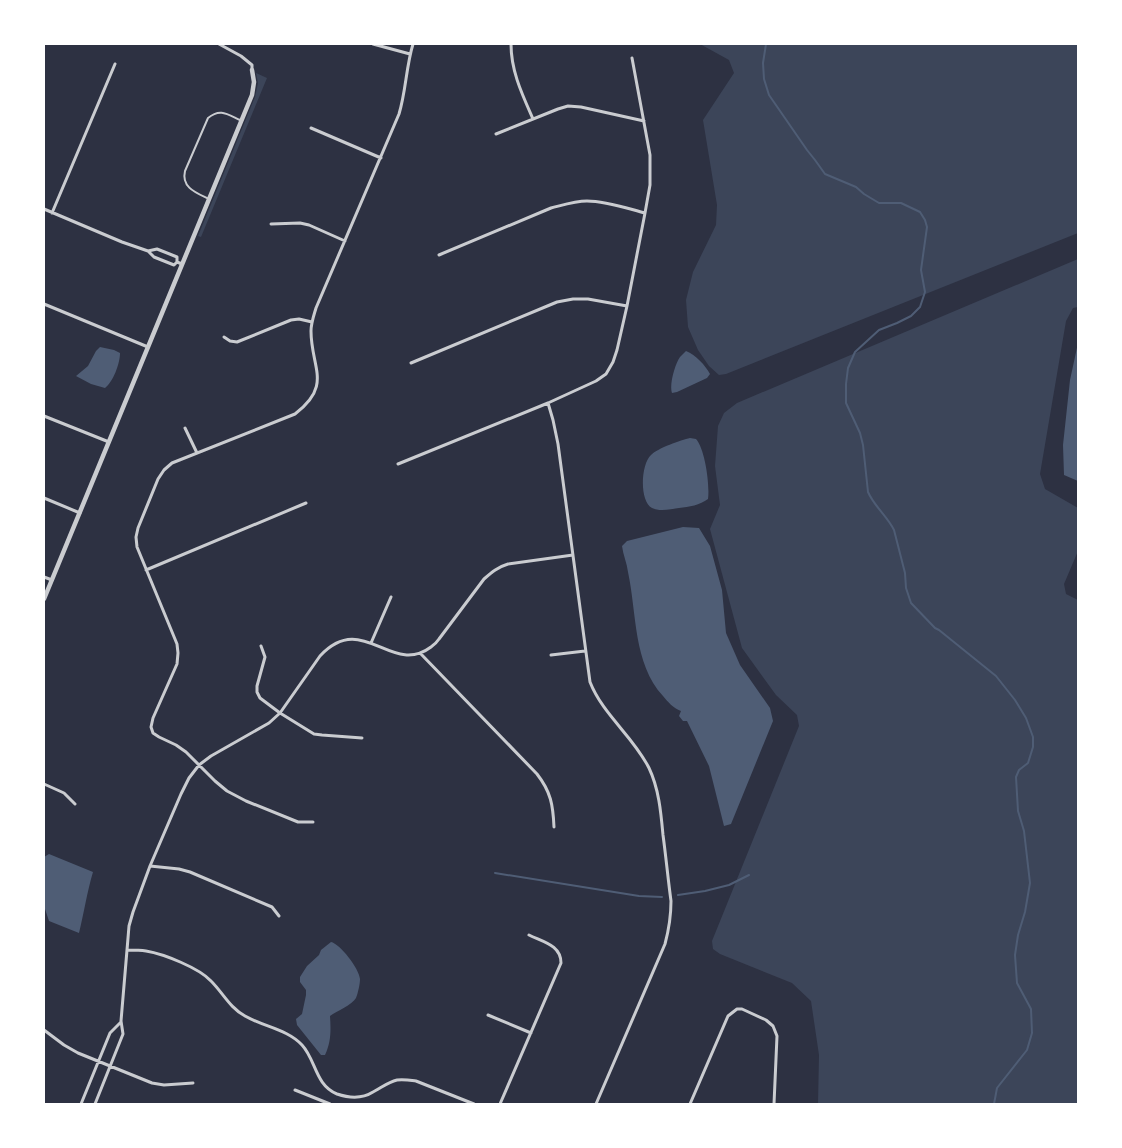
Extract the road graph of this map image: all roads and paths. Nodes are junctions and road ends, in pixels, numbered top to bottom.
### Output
1 (219, 44) edge
2 (373, 44) edge
3 (412, 44) edge
4 (511, 44) edge
5 (410, 54) junction
6 (632, 58) dead end
7 (115, 64) dead end
8 (252, 70) joint
9 (534, 119) junction
10 (241, 120) junction
11 (644, 121) junction
12 (311, 128) dead end
13 (496, 134) dead end
14 (381, 158) junction
15 (209, 199) junction
16 (44, 209) edge
17 (645, 212) junction
18 (52, 213) junction
19 (271, 224) dead end
20 (345, 240) junction
21 (148, 251) junction
22 (439, 255) dead end
23 (180, 263) junction
24 (44, 304) edge
25 (627, 306) junction
26 (312, 322) junction
27 (224, 337) dead end
28 (148, 347) junction
29 (411, 363) dead end
30 (548, 403) junction
31 (44, 416) edge
32 (185, 428) dead end
33 (109, 442) junction
34 (197, 453) junction
35 (398, 464) dead end
36 (44, 498) edge
37 (306, 503) dead end
38 (80, 513) junction
39 (573, 555) junction
40 (146, 570) junction
41 (44, 577) edge
42 (52, 580) junction
43 (391, 597) dead end
44 (44, 599) edge
45 (371, 643) junction
46 (261, 646) dead end
47 (585, 651) junction
48 (420, 653) junction
49 (551, 655) dead end
50 (280, 713) junction
51 (362, 738) dead end
52 (199, 764) junction
53 (44, 784) edge
54 (75, 804) dead end
55 (313, 822) dead end
56 (554, 827) dead end
57 (150, 866) junction
58 (279, 916) dead end
59 (529, 935) dead end
60 (127, 950) junction
61 (488, 1015) dead end
62 (121, 1021) junction
63 (44, 1030) edge
64 (530, 1033) junction
65 (98, 1061) junction
66 (110, 1066) junction
67 (193, 1083) dead end
68 (295, 1090) dead end
69 (81, 1104) edge
70 (95, 1104) edge
71 (330, 1104) edge
72 (474, 1104) edge
73 (500, 1104) edge
74 (596, 1104) edge
75 (690, 1104) edge
76 (774, 1104) edge

1 - 8 street
2 - 5 street
3 - 5 street
4 - 9 street
5 - 14 street
6 - 11 street
7 - 18 street
8 - 10 street
9 - 11 street
9 - 13 street
10 - 15 street
10 - 15 lane
11 - 17 street
12 - 14 street
14 - 20 street
15 - 23 street
16 - 18 street
17 - 22 street
17 - 25 street
18 - 21 street
19 - 20 street
20 - 26 street
21 - 23 street
21 - 23 street
23 - 28 street
24 - 28 street
25 - 29 street
25 - 30 street
26 - 27 street
26 - 34 street
28 - 33 street
30 - 35 street
30 - 39 street
31 - 33 street
32 - 34 street
33 - 38 street
34 - 40 street
36 - 38 street
37 - 40 street
38 - 42 street
39 - 47 street
39 - 48 street
40 - 52 street
41 - 42 street
42 - 44 street
43 - 45 street
45 - 48 street
45 - 50 street
46 - 50 street
47 - 49 street
47 - 74 street
48 - 56 street
50 - 51 street
50 - 52 street
52 - 55 street
52 - 57 street
53 - 54 street
57 - 58 street
57 - 60 street
59 - 64 street
60 - 62 street
60 - 72 street
61 - 64 street
62 - 65 street
62 - 66 street
63 - 65 street
64 - 73 street
65 - 66 street
65 - 69 street
66 - 67 street
66 - 70 street
68 - 71 street
75 - 76 street

